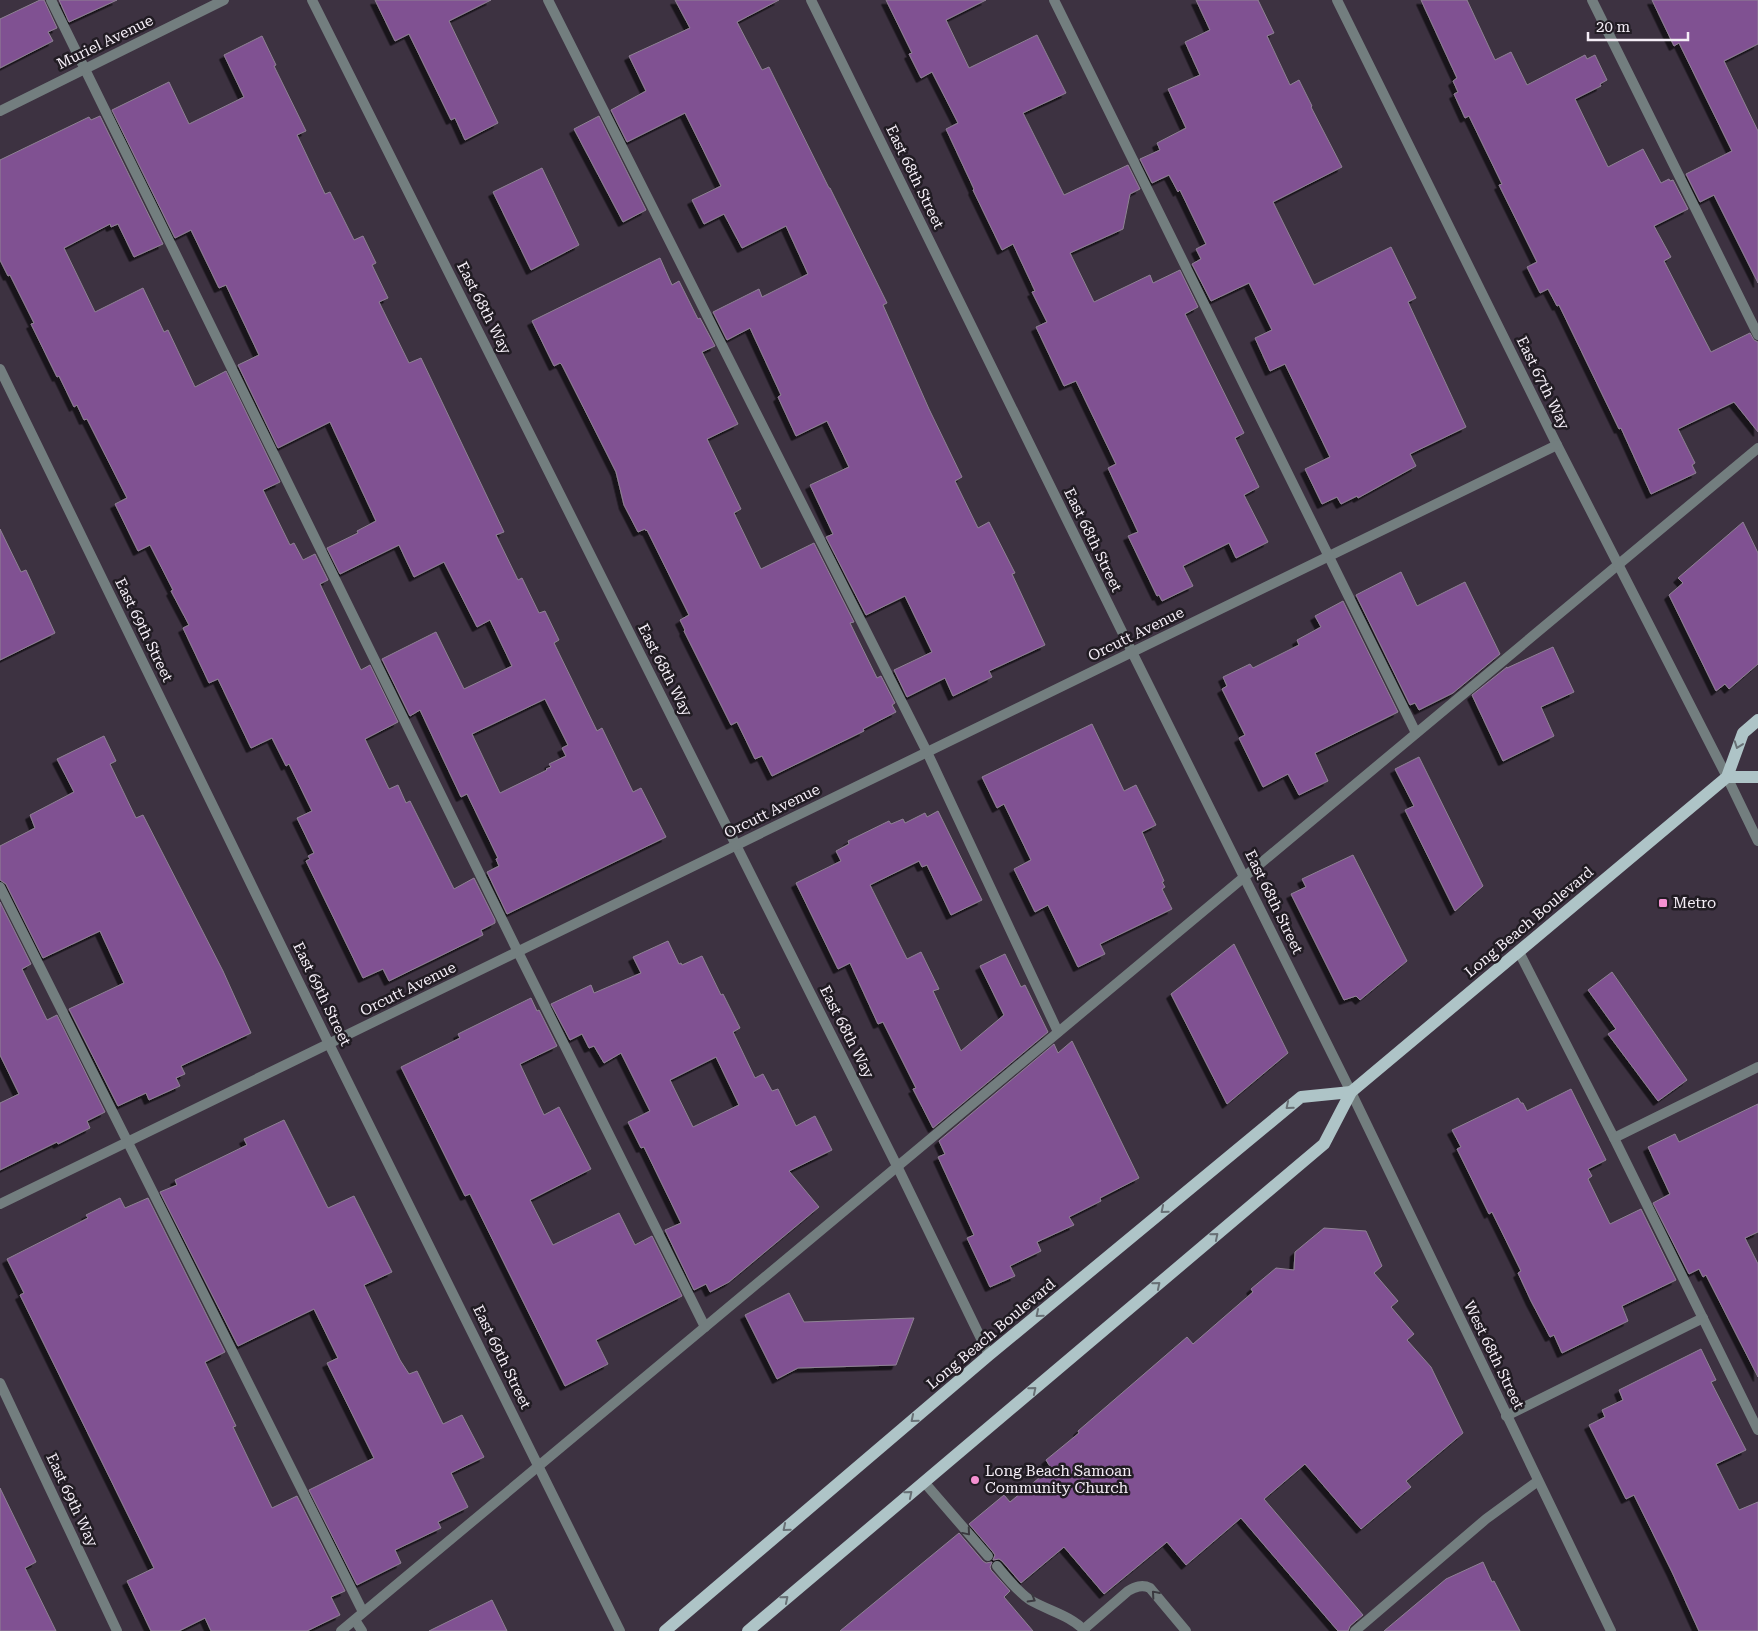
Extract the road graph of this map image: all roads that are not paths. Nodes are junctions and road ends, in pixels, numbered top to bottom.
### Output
1 (51, 0) edge
2 (224, 0) edge
3 (312, 0) edge
4 (548, 0) edge
5 (811, 0) edge
6 (1054, 0) edge
7 (1337, 0) edge
8 (1592, 0) edge
9 (85, 69) junction
10 (0, 111) edge
11 (1758, 335) edge
12 (0, 369) edge
13 (1556, 445) junction
14 (1758, 448) edge
15 (1328, 556) junction
16 (1618, 565) junction
17 (1132, 652) junction
18 (1758, 720) edge
19 (1416, 733) junction
20 (927, 752) junction
21 (1727, 777) junction
22 (1758, 777) edge
23 (1758, 841) edge
24 (736, 845) junction
25 (1245, 876) junction
26 (0, 887) edge
27 (518, 952) junction
28 (1519, 952) junction
29 (1058, 1032) junction
30 (329, 1044) junction
31 (1758, 1067) edge
32 (1351, 1092) junction
33 (1614, 1138) junction
34 (128, 1142) junction
35 (897, 1166) junction
36 (0, 1204) edge
37 (1702, 1318) junction
38 (705, 1327) junction
39 (989, 1355) junction
40 (0, 1382) edge
41 (1506, 1416) junction
42 (1758, 1430) edge
43 (539, 1466) junction
44 (1538, 1481) junction
45 (924, 1482) junction
46 (988, 1556) dead end
47 (997, 1566) dead end
48 (363, 1612) junction
49 (355, 1620) junction
50 (1085, 1630) edge
51 (117, 1631) edge
52 (341, 1631) edge
53 (362, 1631) edge
54 (620, 1631) edge
55 (665, 1631) edge
56 (748, 1631) edge
57 (1186, 1631) edge
58 (1355, 1631) edge
59 (1611, 1631) edge

1 - 9 street
2 - 9 street, Muriel Avenue
3 - 24 street, East 68th Way
4 - 20 street
5 - 17 street, East 68th Street
6 - 15 street
7 - 13 street, East 67th Way
8 - 11 street
9 - 10 street, Muriel Avenue
9 - 27 street
12 - 30 street, East 69th Street
13 - 15 street, Orcutt Avenue
13 - 16 street, East 67th Way
14 - 16 street
15 - 17 street, Orcutt Avenue
15 - 19 street
16 - 19 street
16 - 21 street, East 67th Way
17 - 20 street, Orcutt Avenue
17 - 25 street, East 68th Street
18 -> 21 main road, Long Beach Boulevard
19 - 25 street
20 - 24 street, Orcutt Avenue
20 - 29 street
21 - 22 main road
21 - 23 street, East 67th Way
21 - 28 main road, Long Beach Boulevard
24 - 27 street, Orcutt Avenue
24 - 35 street, East 68th Way
25 - 29 street
25 - 32 street, East 68th Street
26 - 34 street
27 - 30 street, Orcutt Avenue
27 - 38 street
28 - 32 main road, Long Beach Boulevard
28 - 33 street
29 - 35 street
30 - 34 street, Orcutt Avenue
30 - 43 street, East 69th Street
31 - 33 street
32 -> 39 main road, Long Beach Boulevard
32 - 41 street, West 68th Street
45 -> 32 main road, Long Beach Boulevard
33 - 37 street
34 - 36 street, Orcutt Avenue
34 - 48 street
35 - 38 street
35 - 39 street, East 68th Way
37 - 41 street
37 - 42 street
38 - 43 street
39 -> 55 main road, Long Beach Boulevard
40 - 51 street, East 69th Way
41 - 44 street, West 68th Street
43 - 48 street
43 - 54 street, East 69th Street
44 - 58 street
44 - 59 street, West 68th Street
45 -> 46 street
56 -> 45 main road, Long Beach Boulevard
47 -> 50 street
48 - 49 street
49 - 52 street
49 - 53 street
57 -> 50 street

